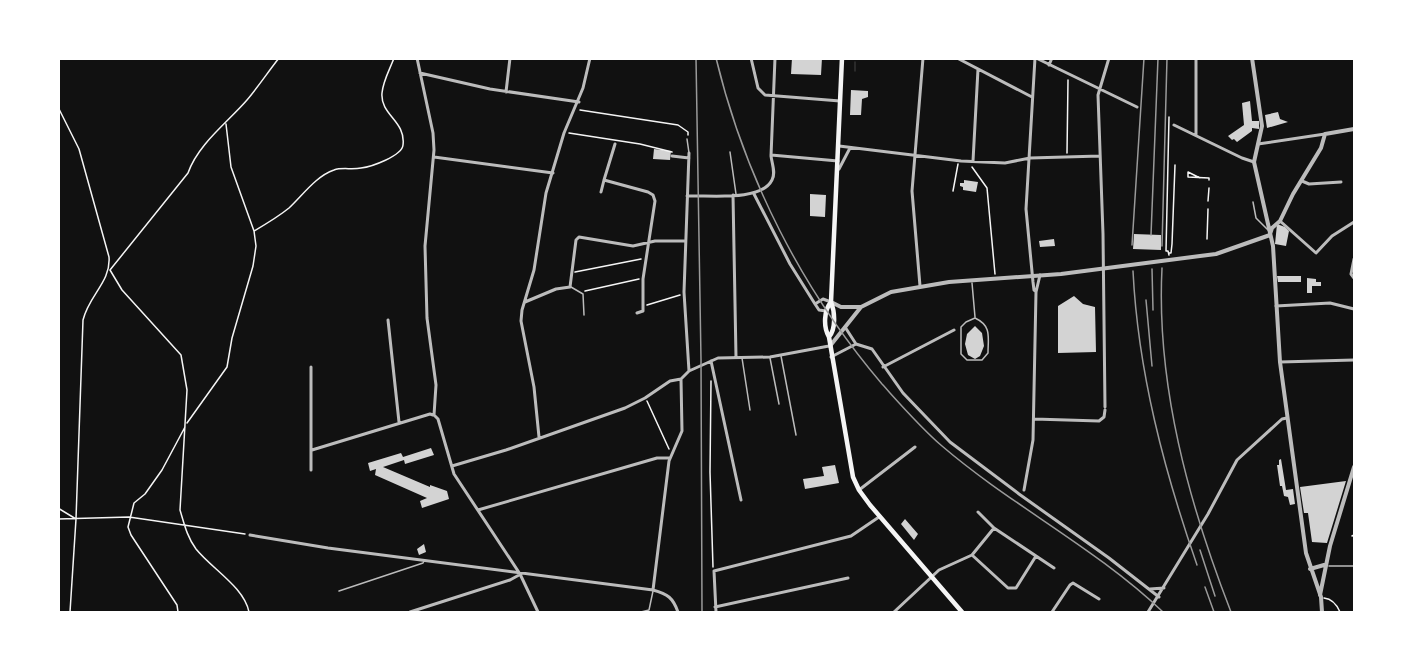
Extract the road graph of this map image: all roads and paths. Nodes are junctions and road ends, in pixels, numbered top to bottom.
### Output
1 (279, 58) edge
2 (394, 58) edge
3 (417, 58) edge
4 (510, 58) edge
5 (590, 58) edge
6 (751, 58) edge
7 (775, 58) edge
8 (842, 58) edge
9 (923, 58) edge
10 (957, 58) edge
11 (1035, 58) edge
12 (1052, 58) edge
13 (1109, 58) edge
14 (1196, 58) edge
15 (1252, 58) edge
16 (1049, 65) junction
17 (978, 69) junction
18 (420, 73) junction
19 (1068, 75) junction
20 (1099, 88) junction
21 (506, 92) junction
22 (774, 97) junction
23 (1032, 97) junction
24 (840, 101) junction
25 (579, 102) junction
26 (58, 107) edge
27 (1137, 107) dead end
28 (576, 110) junction
29 (1169, 117) dead end
30 (226, 123) junction
31 (1174, 125) dead end
32 (1354, 129) edge
33 (565, 132) junction
34 (688, 132) dead end
35 (1325, 134) junction
36 (1196, 135) junction
37 (687, 139) dead end
38 (615, 144) dead end
39 (1258, 144) junction
40 (839, 146) junction
41 (850, 148) junction
42 (730, 152) dead end
43 (689, 155) junction
44 (771, 155) junction
45 (672, 156) joint
46 (915, 156) junction
47 (1100, 156) junction
48 (1067, 157) junction
49 (434, 158) junction
50 (1030, 158) junction
51 (959, 160) junction
52 (973, 161) junction
53 (838, 162) junction
54 (1254, 162) junction
55 (1175, 165) dead end
56 (838, 170) junction
57 (553, 173) junction
58 (1200, 177) dead end
59 (604, 180) junction
60 (1209, 180) dead end
61 (1302, 181) junction
62 (1341, 182) dead end
63 (1209, 188) dead end
64 (953, 191) dead end
65 (601, 192) dead end
66 (754, 194) junction
67 (735, 195) junction
68 (687, 196) junction
69 (1208, 201) dead end
70 (1253, 202) dead end
71 (1208, 209) dead end
72 (1280, 221) junction
73 (1354, 222) edge
74 (254, 231) junction
75 (1269, 232) junction
76 (1207, 239) dead end
77 (684, 241) junction
78 (649, 243) junction
79 (646, 258) junction
80 (1354, 259) edge
81 (1102, 268) junction
82 (110, 270) junction
83 (572, 273) junction
84 (1032, 275) junction
85 (1040, 275) junction
86 (995, 278) junction
87 (1354, 278) edge
88 (643, 279) junction
89 (971, 280) junction
90 (570, 286) junction
91 (920, 286) junction
92 (1036, 292) junction
93 (582, 293) junction
94 (684, 294) junction
95 (525, 302) junction
96 (831, 302) junction
97 (815, 304) junction
98 (643, 306) junction
99 (1276, 306) junction
100 (861, 307) junction
101 (1354, 309) edge
102 (826, 311) junction
103 (637, 313) dead end
104 (584, 315) dead end
105 (975, 318) junction
106 (388, 320) dead end
107 (845, 327) junction
108 (954, 330) dead end
109 (829, 337) junction
110 (856, 344) junction
111 (830, 346) junction
112 (781, 355) junction
113 (736, 357) junction
114 (742, 357) junction
115 (770, 357) junction
116 (831, 357) junction
117 (1354, 360) edge
118 (711, 361) junction
119 (1280, 362) junction
120 (311, 367) dead end
121 (883, 367) junction
122 (689, 371) junction
123 (681, 379) junction
124 (711, 379) dead end
125 (645, 398) junction
126 (779, 404) dead end
127 (750, 410) dead end
128 (434, 415) junction
129 (1287, 418) junction
130 (1034, 420) junction
131 (399, 422) junction
132 (186, 426) junction
133 (796, 435) dead end
134 (539, 437) junction
135 (915, 447) dead end
136 (312, 450) junction
137 (670, 456) junction
138 (452, 466) junction
139 (1354, 467) edge
140 (311, 470) dead end
141 (859, 490) junction
142 (1024, 490) dead end
143 (741, 500) dead end
144 (58, 508) edge
145 (477, 510) junction
146 (978, 512) dead end
147 (879, 516) junction
148 (129, 517) junction
149 (58, 519) edge
150 (76, 519) junction
151 (184, 524) junction
152 (994, 528) junction
153 (250, 535) joint
154 (972, 555) junction
155 (1036, 556) junction
156 (425, 560) junction
157 (1324, 565) junction
158 (1354, 566) edge
159 (1054, 568) dead end
160 (1310, 569) junction
161 (714, 571) junction
162 (520, 574) junction
163 (931, 576) junction
164 (848, 579) dead end
165 (1164, 588) junction
166 (1148, 589) junction
167 (653, 590) junction
168 (339, 591) dead end
169 (1320, 596) junction
170 (1159, 597) junction
171 (1099, 599) dead end
172 (716, 607) junction
173 (70, 612) edge
174 (178, 612) edge
175 (249, 612) edge
176 (410, 612) edge
177 (538, 612) edge
178 (642, 612) edge
179 (678, 612) edge
180 (716, 612) edge
181 (894, 612) edge
182 (962, 612) edge
183 (1052, 612) edge
184 (1148, 612) edge
185 (1322, 612) edge
186 (1340, 612) edge

1 - 30 path
2 - 74 path
3 - 18 street
4 - 21 street
5 - 25 street
6 - 22 street
7 - 22 street
8 - 24 main road
9 - 46 street
10 - 17 street
11 - 16 street
11 - 23 street
12 - 16 street
13 - 20 street
14 - 36 street
15 - 39 street
16 - 19 street
17 - 23 street
17 - 52 street
18 - 21 street
18 - 49 street
19 - 20 street
19 - 48 path
20 - 27 street
20 - 47 street
21 - 25 street
22 - 24 street
22 - 44 street
23 - 50 street
24 - 40 main road
25 - 28 street
26 - 82 path
28 - 33 street
28 - 34 path
29 - 55 path
30 - 74 path
30 - 82 path
31 - 36 street
32 - 35 street
33 - 45 path
33 - 57 street
35 - 39 street
35 - 61 street
36 - 54 street
37 - 43 lane
38 - 59 street
39 - 54 street
40 - 41 street
40 - 53 main road
41 - 46 street
41 - 56 street
42 - 67 lane
43 - 45 street
43 - 68 street
44 - 53 street
44 - 66 street
46 - 51 street
46 - 91 street
47 - 48 street
47 - 81 street
48 - 50 street
49 - 57 street
49 - 128 street
50 - 52 street
50 - 84 street
51 - 52 street
51 - 64 path
52 - 86 path
53 - 56 main road
54 - 75 street
56 - 96 main road
57 - 95 street
58 - 60 path
59 - 65 street
59 - 78 street
61 - 62 street
61 - 72 street
63 - 69 path
66 - 67 street
66 - 97 street
67 - 68 street
67 - 113 street
68 - 77 street
70 - 75 lane
71 - 76 path
72 - 73 street
72 - 75 street
74 - 132 path
75 - 81 street
75 - 99 street
77 - 78 street
77 - 94 street
78 - 79 street
78 - 83 street
79 - 83 path
79 - 88 street
80 - 87 street
81 - 85 street
81 - 130 street
82 - 132 path
82 - 150 path
83 - 90 street
84 - 85 street
84 - 86 street
84 - 92 street
85 - 92 street
86 - 89 street
88 - 93 path
88 - 98 street
89 - 91 street
89 - 105 lane
90 - 93 lane
90 - 95 street
91 - 100 street
92 - 130 street
93 - 104 lane
94 - 98 path
94 - 122 street
95 - 134 street
96 - 97 street
96 - 100 street
96 - 102 main road
96 - 109 main road
97 - 102 street
98 - 103 street
99 - 101 street
99 - 119 street
100 - 107 street
102 - 109 main road
105 - 105 lane
106 - 131 street
107 - 110 street
107 - 111 street
108 - 121 street
109 - 111 main road
110 - 116 street
110 - 121 street
111 - 112 street
111 - 116 main road
112 - 115 street
112 - 133 lane
113 - 114 street
113 - 118 street
114 - 115 street
114 - 127 lane
115 - 126 lane
116 - 141 main road
117 - 119 street
118 - 122 street
118 - 143 street
119 - 129 street
120 - 136 street
121 - 166 street
122 - 123 street
123 - 125 street
123 - 137 street
124 - 161 path
125 - 134 street
125 - 137 path
128 - 131 street
128 - 138 street
129 - 160 street
129 - 165 street
130 - 142 street
131 - 136 street
132 - 148 path
132 - 151 path
134 - 138 street
135 - 141 street
136 - 140 street
137 - 145 street
137 - 167 street
138 - 145 street
139 - 157 street
141 - 147 main road
144 - 150 path
145 - 162 street
146 - 152 street
147 - 161 street
147 - 163 main road
148 - 150 path
148 - 151 path
148 - 174 path
149 - 150 path
150 - 173 path
151 - 153 path
151 - 175 path
152 - 154 street
152 - 155 street
153 - 156 street
154 - 155 street
154 - 163 street
155 - 159 street
156 - 162 street
156 - 168 lane
157 - 158 lane
157 - 160 street
157 - 169 street
160 - 169 street
161 - 172 street
162 - 167 street
162 - 176 street
162 - 177 street
163 - 181 street
163 - 182 main road
164 - 172 street
165 - 166 street
165 - 170 street
166 - 170 street
167 - 178 lane
167 - 179 street
169 - 185 street
169 - 186 path
170 - 184 street
171 - 183 street
172 - 180 street

